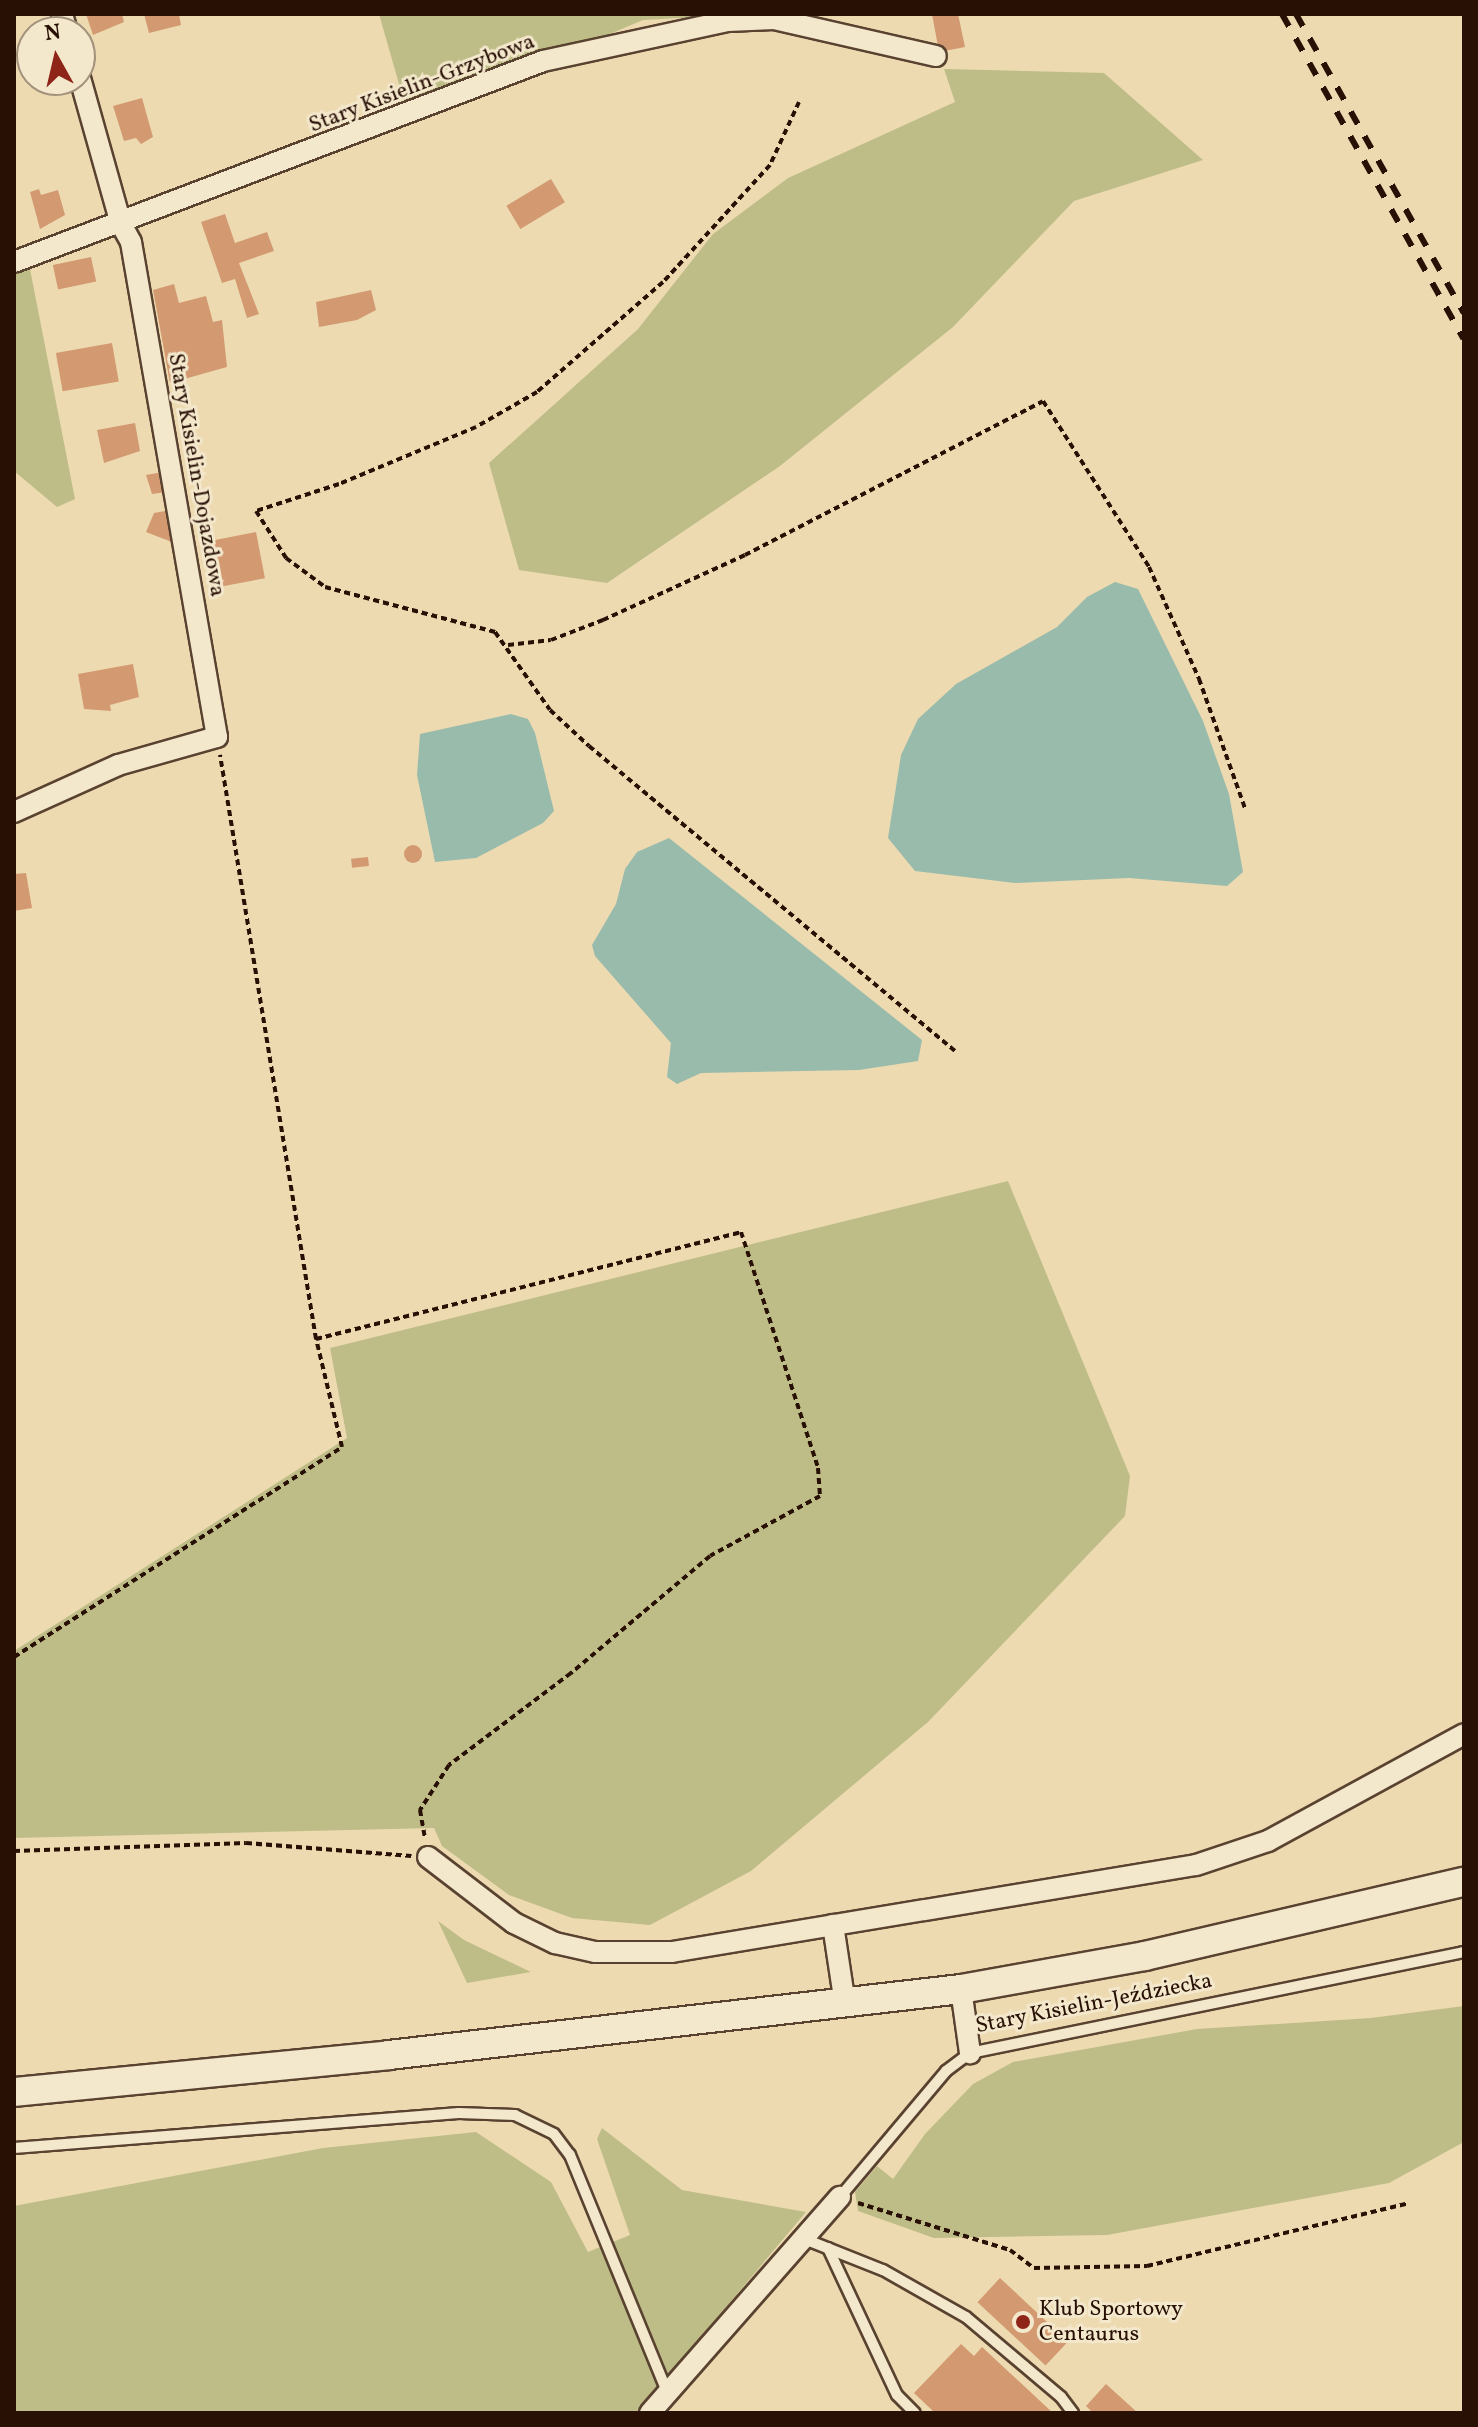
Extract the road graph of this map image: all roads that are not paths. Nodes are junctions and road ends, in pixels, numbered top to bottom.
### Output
1 (936, 56) dead end
2 (85, 96) edge
3 (121, 224) junction
4 (14, 262) edge
5 (14, 812) edge
6 (1464, 1734) edge
7 (428, 1857) road end
8 (1464, 1882) edge
9 (833, 1925) junction
10 (1464, 1952) edge
11 (961, 1989) junction
12 (845, 2004) junction
13 (970, 2053) junction
14 (14, 2092) edge
15 (14, 2148) edge
16 (840, 2197) joint
17 (802, 2238) junction
18 (828, 2248) junction
19 (668, 2394) junction
20 (650, 2413) edge
21 (915, 2413) edge
22 (1073, 2413) edge

1 - 3 street, Stary Kisielin-Grzybowa
2 - 3 street, Stary Kisielin-Dojazdowa
3 - 4 street
3 - 5 street, Stary Kisielin-Dojazdowa
6 - 9 street
7 - 9 street
8 - 11 main road
9 - 12 street
10 - 13 lane, Stary Kisielin-Jeździecka
11 - 12 main road
11 - 13 street
12 - 14 main road
13 - 16 lane, Stary Kisielin-Jeździecka
15 - 19 lane
16 - 17 street, Stary Kisielin-Jeździecka
17 - 18 lane
17 - 19 street, Stary Kisielin-Jeździecka
18 - 21 lane
18 - 22 lane
19 - 20 street, Stary Kisielin-Jeździecka

